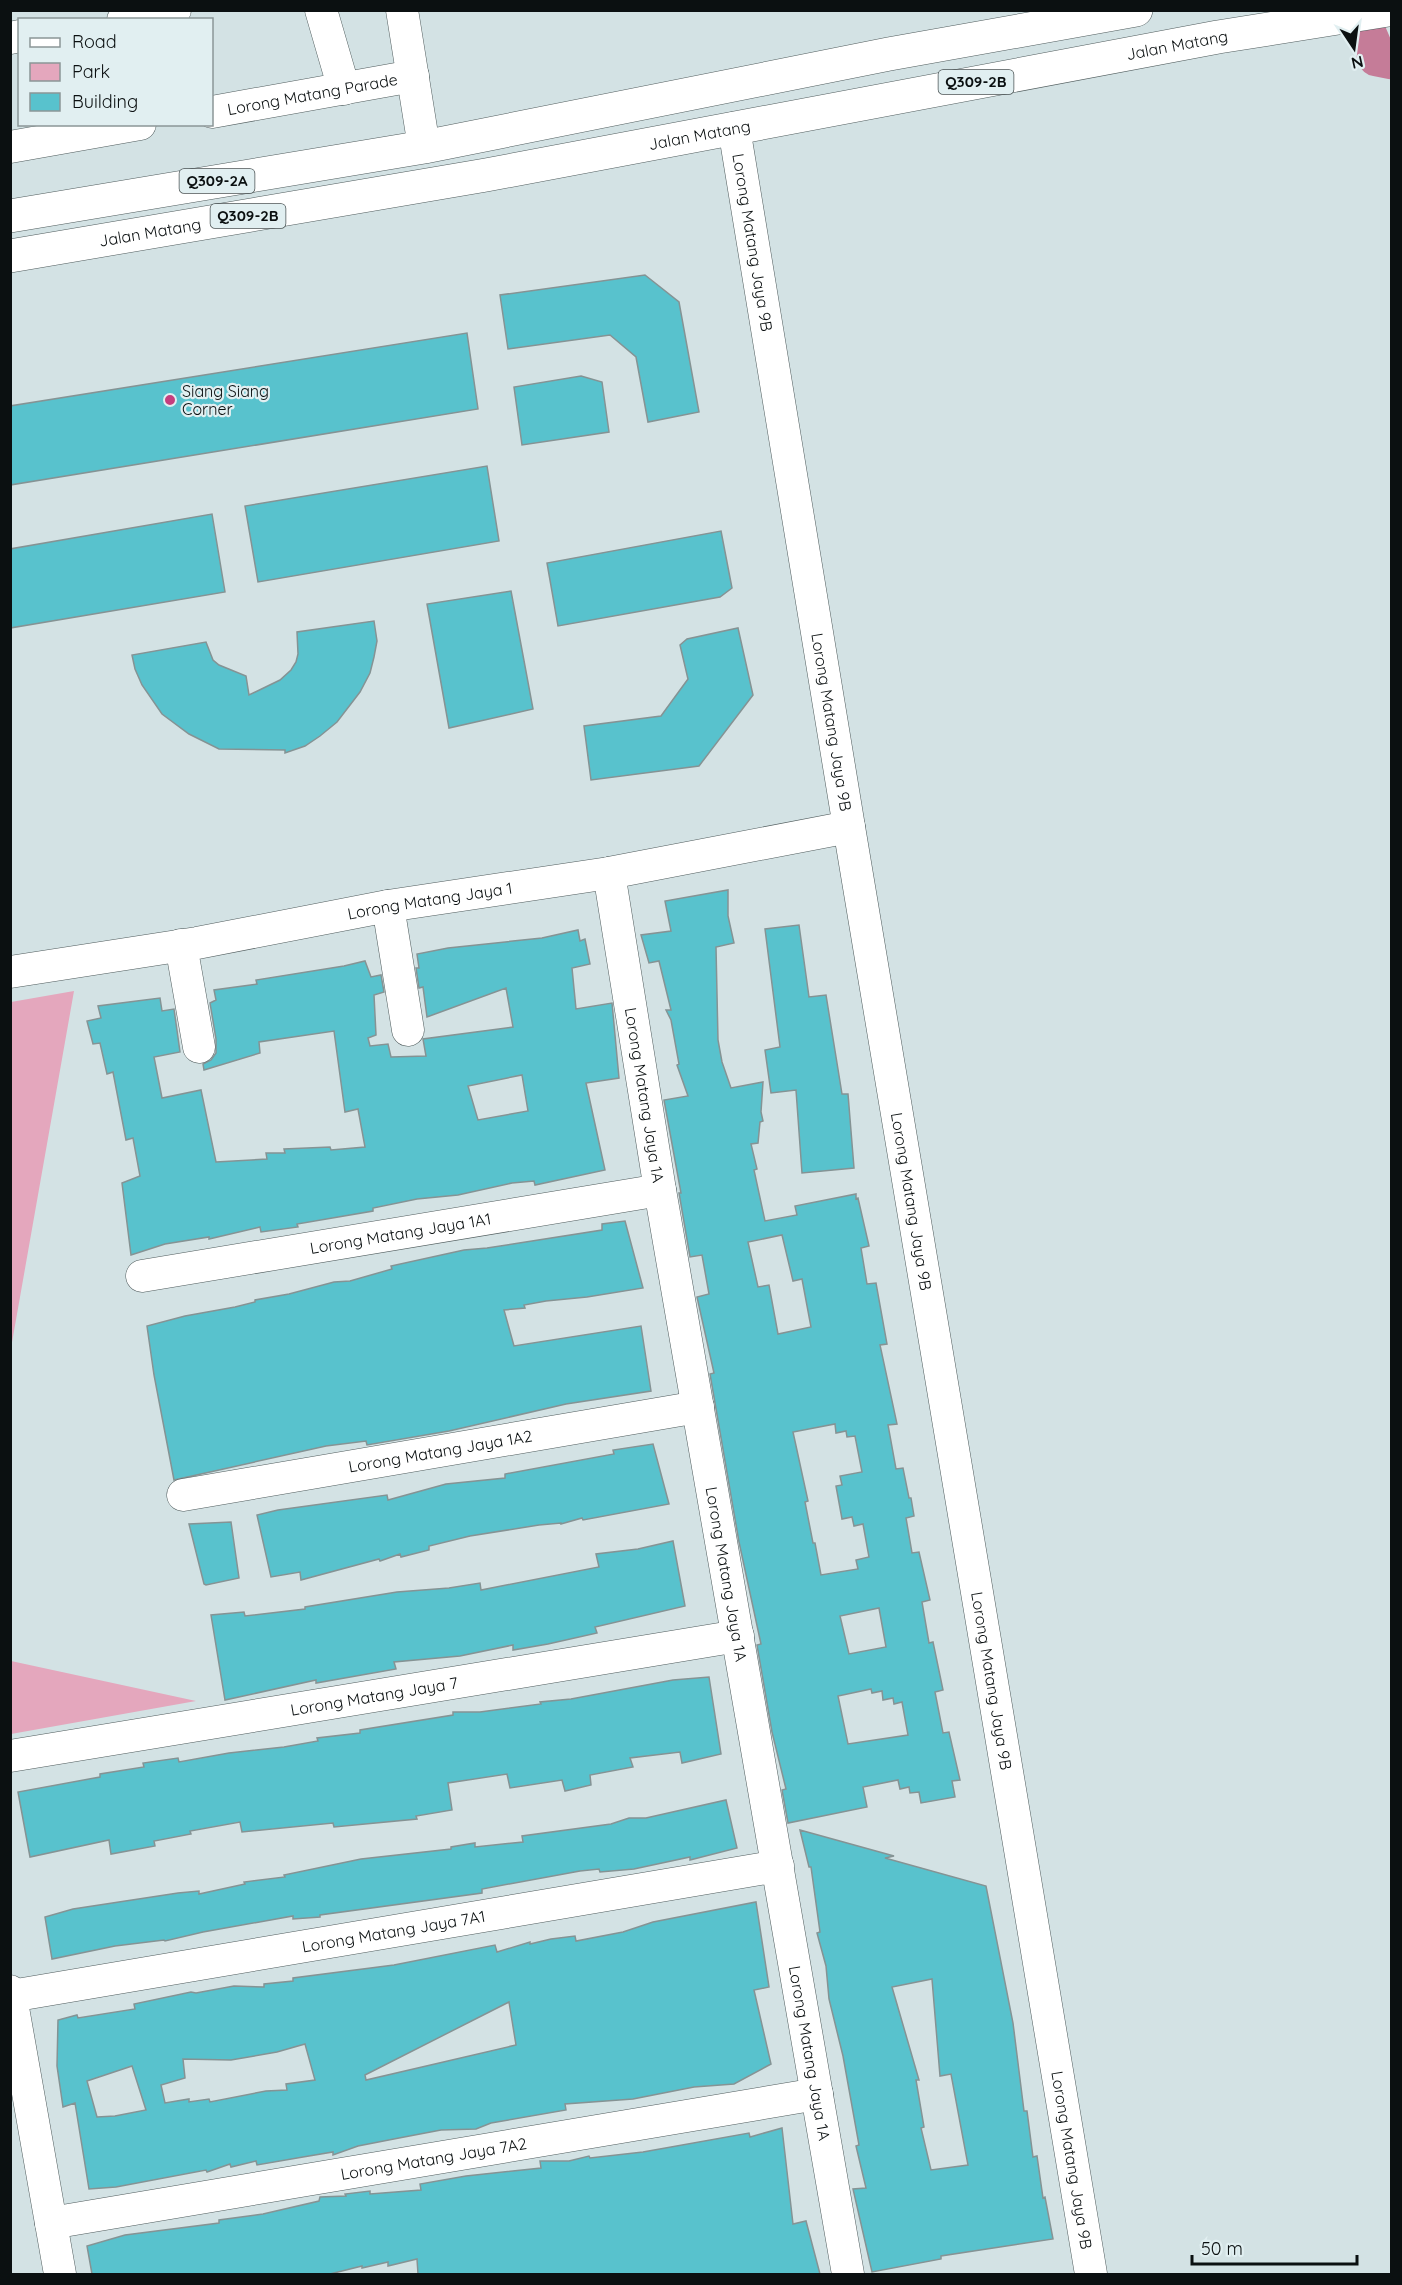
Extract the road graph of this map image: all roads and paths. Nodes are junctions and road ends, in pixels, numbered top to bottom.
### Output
1 (175, 10) edge
2 (321, 10) edge
3 (402, 10) edge
4 (1136, 10) edge
5 (1388, 10) edge
6 (133, 18) edge
7 (413, 76) junction
8 (344, 88) junction
9 (213, 112) edge
10 (129, 126) edge
11 (734, 128) junction
12 (10, 147) edge
13 (424, 147) junction
14 (486, 175) junction
15 (10, 216) edge
16 (10, 256) edge
17 (849, 827) junction
18 (609, 873) junction
19 (388, 906) junction
20 (181, 945) junction
21 (10, 972) edge
22 (408, 1030) dead end
23 (199, 1047) dead end
24 (660, 1190) junction
25 (142, 1276) dead end
26 (698, 1407) junction
27 (183, 1495) dead end
28 (738, 1636) junction
29 (10, 1756) edge
30 (778, 1866) junction
31 (11, 1994) edge
32 (817, 2094) junction
33 (51, 2223) junction
34 (60, 2274) edge
35 (848, 2274) edge
36 (1091, 2274) edge

1 - 6 street
2 - 8 street
3 - 7 street
4 - 13 main road
5 - 11 main road, Jalan Matang / Q309-2B
7 - 8 street, Lorong Matang Parade
7 - 13 street
8 - 9 street, Lorong Matang Parade
10 - 12 street
11 - 14 main road, Jalan Matang / Q309-2B
11 - 17 street, Lorong Matang Jaya 9B
13 - 14 main road
13 - 15 main road, Q309-2A
14 - 16 main road, Jalan Matang / Q309-2B
17 - 18 street, Lorong Matang Jaya 1
17 - 36 street, Lorong Matang Jaya 9B
18 - 19 street, Lorong Matang Jaya 1
18 - 24 street, Lorong Matang Jaya 1A
19 - 20 street, Lorong Matang Jaya 1
19 - 22 street
20 - 21 street, Lorong Matang Jaya 1
20 - 23 street
24 - 25 street, Lorong Matang Jaya 1A1
24 - 26 street, Lorong Matang Jaya 1A
26 - 27 street, Lorong Matang Jaya 1A2
26 - 28 street, Lorong Matang Jaya 1A
28 - 29 street, Lorong Matang Jaya 7
28 - 30 street, Lorong Matang Jaya 1A
30 - 31 street, Lorong Matang Jaya 7A1
30 - 32 street, Lorong Matang Jaya 1A
31 - 33 street
32 - 33 street, Lorong Matang Jaya 7A2
32 - 35 street, Lorong Matang Jaya 1A
33 - 34 street

